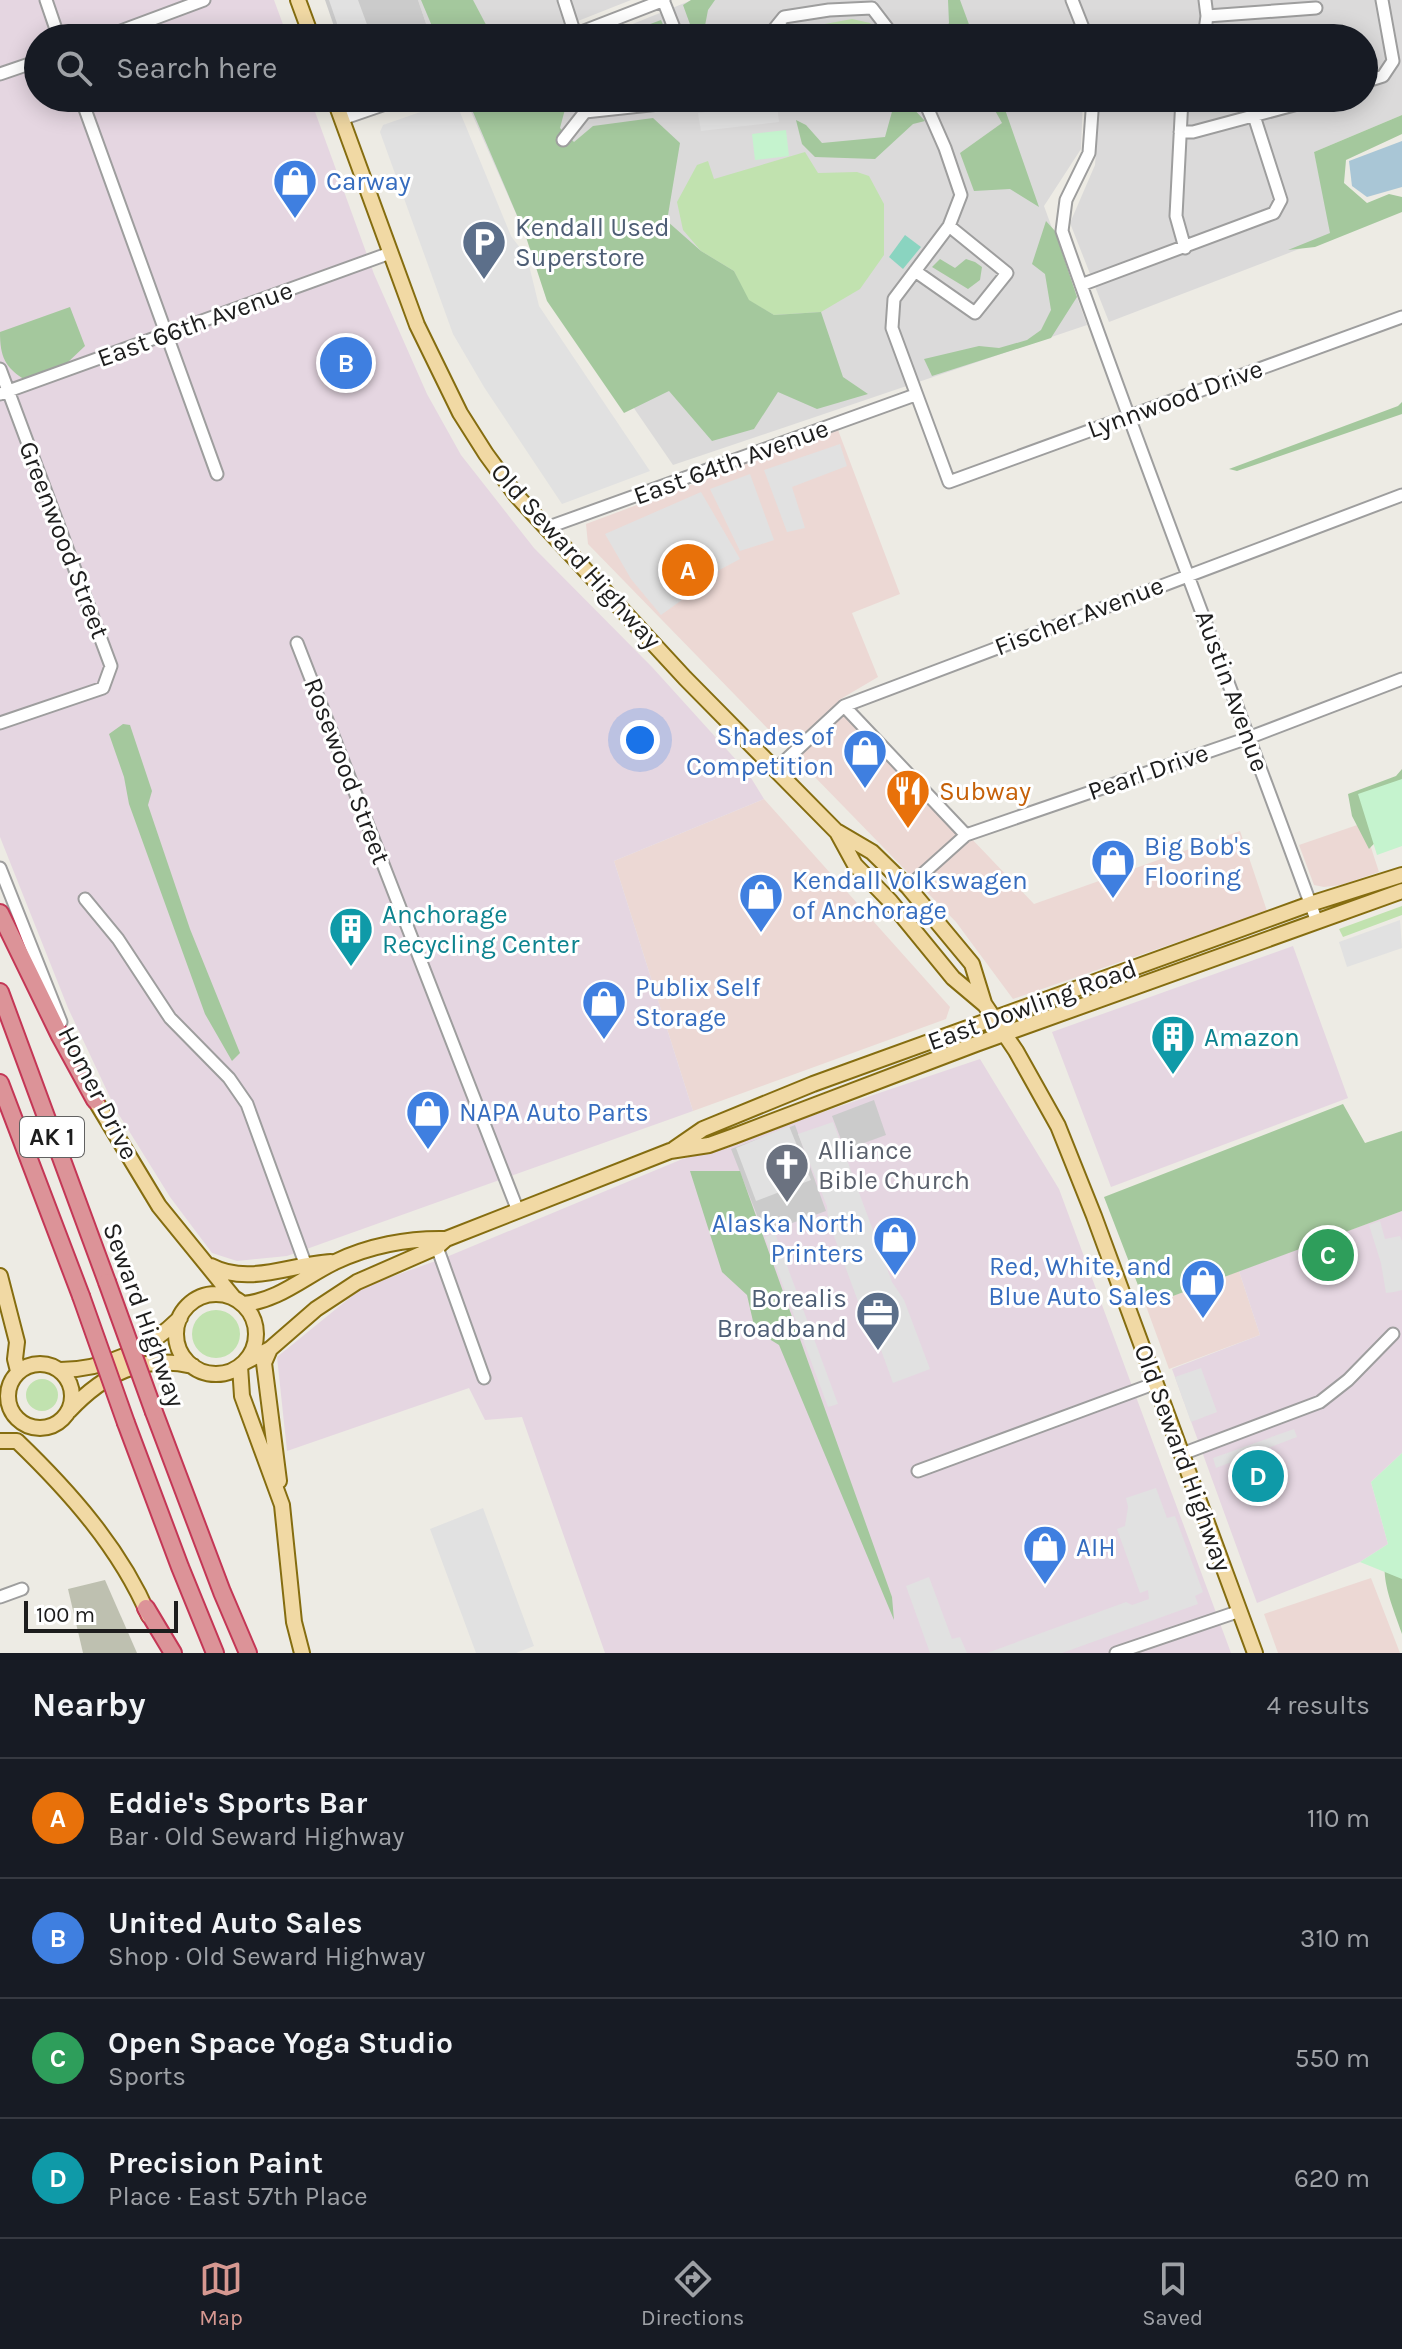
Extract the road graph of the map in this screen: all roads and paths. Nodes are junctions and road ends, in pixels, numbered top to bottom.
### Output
1 (46, 0) edge
2 (204, 0) edge
3 (298, 0) edge
4 (564, 0) edge
5 (664, 0) edge
6 (1072, 0) edge
7 (1205, 0) edge
8 (1382, 0) edge
9 (1316, 8) dead end
10 (1207, 16) junction
11 (54, 24) edge
12 (140, 24) edge
13 (307, 24) edge
14 (569, 24) edge
15 (602, 24) edge
16 (673, 24) edge
17 (778, 24) edge
18 (884, 24) edge
19 (1081, 24) edge
20 (1206, 24) edge
21 (24, 66) edge
22 (0, 74) edge
23 (1378, 78) edge
24 (86, 112) edge
25 (339, 112) edge
26 (362, 112) edge
27 (585, 112) edge
28 (929, 112) edge
29 (1092, 112) edge
30 (1181, 112) edge
31 (1269, 112) edge
32 (1254, 116) junction
33 (342, 119) junction
34 (1180, 132) junction
35 (563, 140) dead end
36 (949, 226) junction
37 (1185, 248) junction
38 (390, 253) junction
39 (915, 271) junction
40 (1081, 285) junction
41 (1402, 317) edge
42 (168, 333) junction
43 (0, 369) edge
44 (4, 392) edge
45 (915, 395) junction
46 (1127, 416) junction
47 (217, 474) dead end
48 (1402, 495) edge
49 (546, 528) junction
50 (1189, 574) junction
51 (297, 643) dead end
52 (1402, 679) edge
53 (844, 706) junction
54 (0, 723) edge
55 (1248, 738) junction
56 (776, 769) junction
57 (837, 832) junction
58 (966, 835) junction
59 (0, 868) edge
60 (1402, 875) edge
61 (908, 887) junction
62 (1402, 891) edge
63 (85, 899) dead end
64 (1310, 904) junction
65 (0, 913) edge
66 (1317, 922) junction
67 (0, 992) edge
68 (985, 1005) junction
69 (995, 1019) junction
70 (1006, 1034) junction
71 (0, 1083) edge
72 (95, 1100) junction
73 (670, 1151) junction
74 (518, 1211) junction
75 (441, 1243) junction
76 (336, 1261) junction
77 (305, 1263) junction
78 (208, 1264) junction
79 (0, 1276) edge
80 (238, 1300) junction
81 (180, 1317) junction
82 (1393, 1334) dead end
83 (270, 1349) junction
84 (242, 1364) junction
85 (193, 1366) junction
86 (60, 1370) junction
87 (10, 1378) edge
88 (484, 1378) dead end
89 (1156, 1383) junction
90 (61, 1420) junction
91 (0, 1421) edge
92 (20, 1422) junction
93 (0, 1441) edge
94 (30, 1453) junction
95 (1182, 1454) junction
96 (918, 1471) dead end
97 (282, 1505) junction
98 (22, 1589) dead end
99 (0, 1597) edge
100 (146, 1608) junction
101 (1240, 1611) junction
102 (165, 1653) edge
103 (173, 1653) edge
104 (215, 1653) edge
105 (248, 1653) edge
106 (302, 1653) edge
107 (1116, 1653) edge
108 (1255, 1653) edge

1 - 11 street
2 - 12 street
3 - 13 main road
4 - 14 street
5 - 15 street
5 - 16 street
6 - 19 street
7 - 10 street
8 - 23 street
9 - 10 street
10 - 20 street
17 - 18 street
21 - 22 street
24 - 42 street
25 - 33 main road, Old Seward Highway
26 - 33 street
27 - 35 street
28 - 36 street
29 - 40 street, Austin Avenue
30 - 34 street
31 - 32 street
32 - 34 street
32 - 37 street
33 - 38 main road, Old Seward Highway
34 - 37 street
36 - 39 street
36 - 39 street
37 - 40 street
38 - 42 street, East 66th Avenue
38 - 49 main road, Old Seward Highway
39 - 45 street
40 - 46 street, Austin Avenue
41 - 46 street, Lynnwood Drive
42 - 44 street, East 66th Avenue
42 - 47 street
43 - 44 street, Greenwood Street
44 - 54 street, Greenwood Street
45 - 46 street, Lynnwood Drive
45 - 49 street, East 64th Avenue
46 - 50 street, Austin Avenue
48 - 50 street, Fischer Avenue
49 - 56 main road, Old Seward Highway
50 - 53 street, Fischer Avenue
50 - 55 street, Austin Avenue
51 - 74 street, Rosewood Street
52 - 55 street, Pearl Drive
53 - 56 street, Fischer Avenue
53 - 58 street
55 - 58 street, Pearl Drive
55 - 64 street, Austin Avenue
56 - 57 main road, Old Seward Highway
57 - 61 main road, Old Seward Highway
57 - 68 main road, Old Seward Highway
58 - 61 street, Pearl Drive
59 - 72 street, Homer Drive
60 - 64 main road, East Dowling Road
61 - 68 main road, Old Seward Highway
62 - 66 main road, East Dowling Road
63 - 77 street
64 - 66 street, Austin Avenue
64 - 69 main road, East Dowling Road
65 - 72 highway
66 - 70 main road, East Dowling Road
67 - 105 highway, Seward Highway / AK 1, bridge
68 - 69 main road, Old Seward Highway
69 - 70 main road, Old Seward Highway
69 - 73 main road, East Dowling Road
70 - 73 main road, East Dowling Road
70 - 89 main road, Old Seward Highway
71 - 104 highway, Seward Highway / AK 1, bridge
72 - 78 main road, Homer Drive
73 - 74 main road, East Dowling Road
74 - 75 main road, East Dowling Road
75 - 76 main road, East Dowling Road
75 - 83 main road, East Dowling Road
75 - 88 street
76 - 77 main road
76 - 80 main road, East Dowling Road
77 - 78 main road
78 - 80 main road, Homer Drive
79 - 87 main road
80 - 81 main road
80 - 84 main road
81 - 85 main road
81 - 86 main road
82 - 95 street
83 - 84 main road, East Dowling Road
83 - 97 main road
84 - 85 main road
84 - 97 main road
85 - 90 main road
86 - 87 main road
86 - 90 main road
87 - 92 main road
89 - 95 main road, Old Seward Highway
89 - 96 street
90 - 92 main road
91 - 92 main road
92 - 94 main road
93 - 94 main road
94 - 100 main road
95 - 101 main road, Old Seward Highway
97 - 106 main road
98 - 99 street
100 - 102 main road
100 - 103 highway
101 - 107 street
101 - 108 main road, Old Seward Highway

